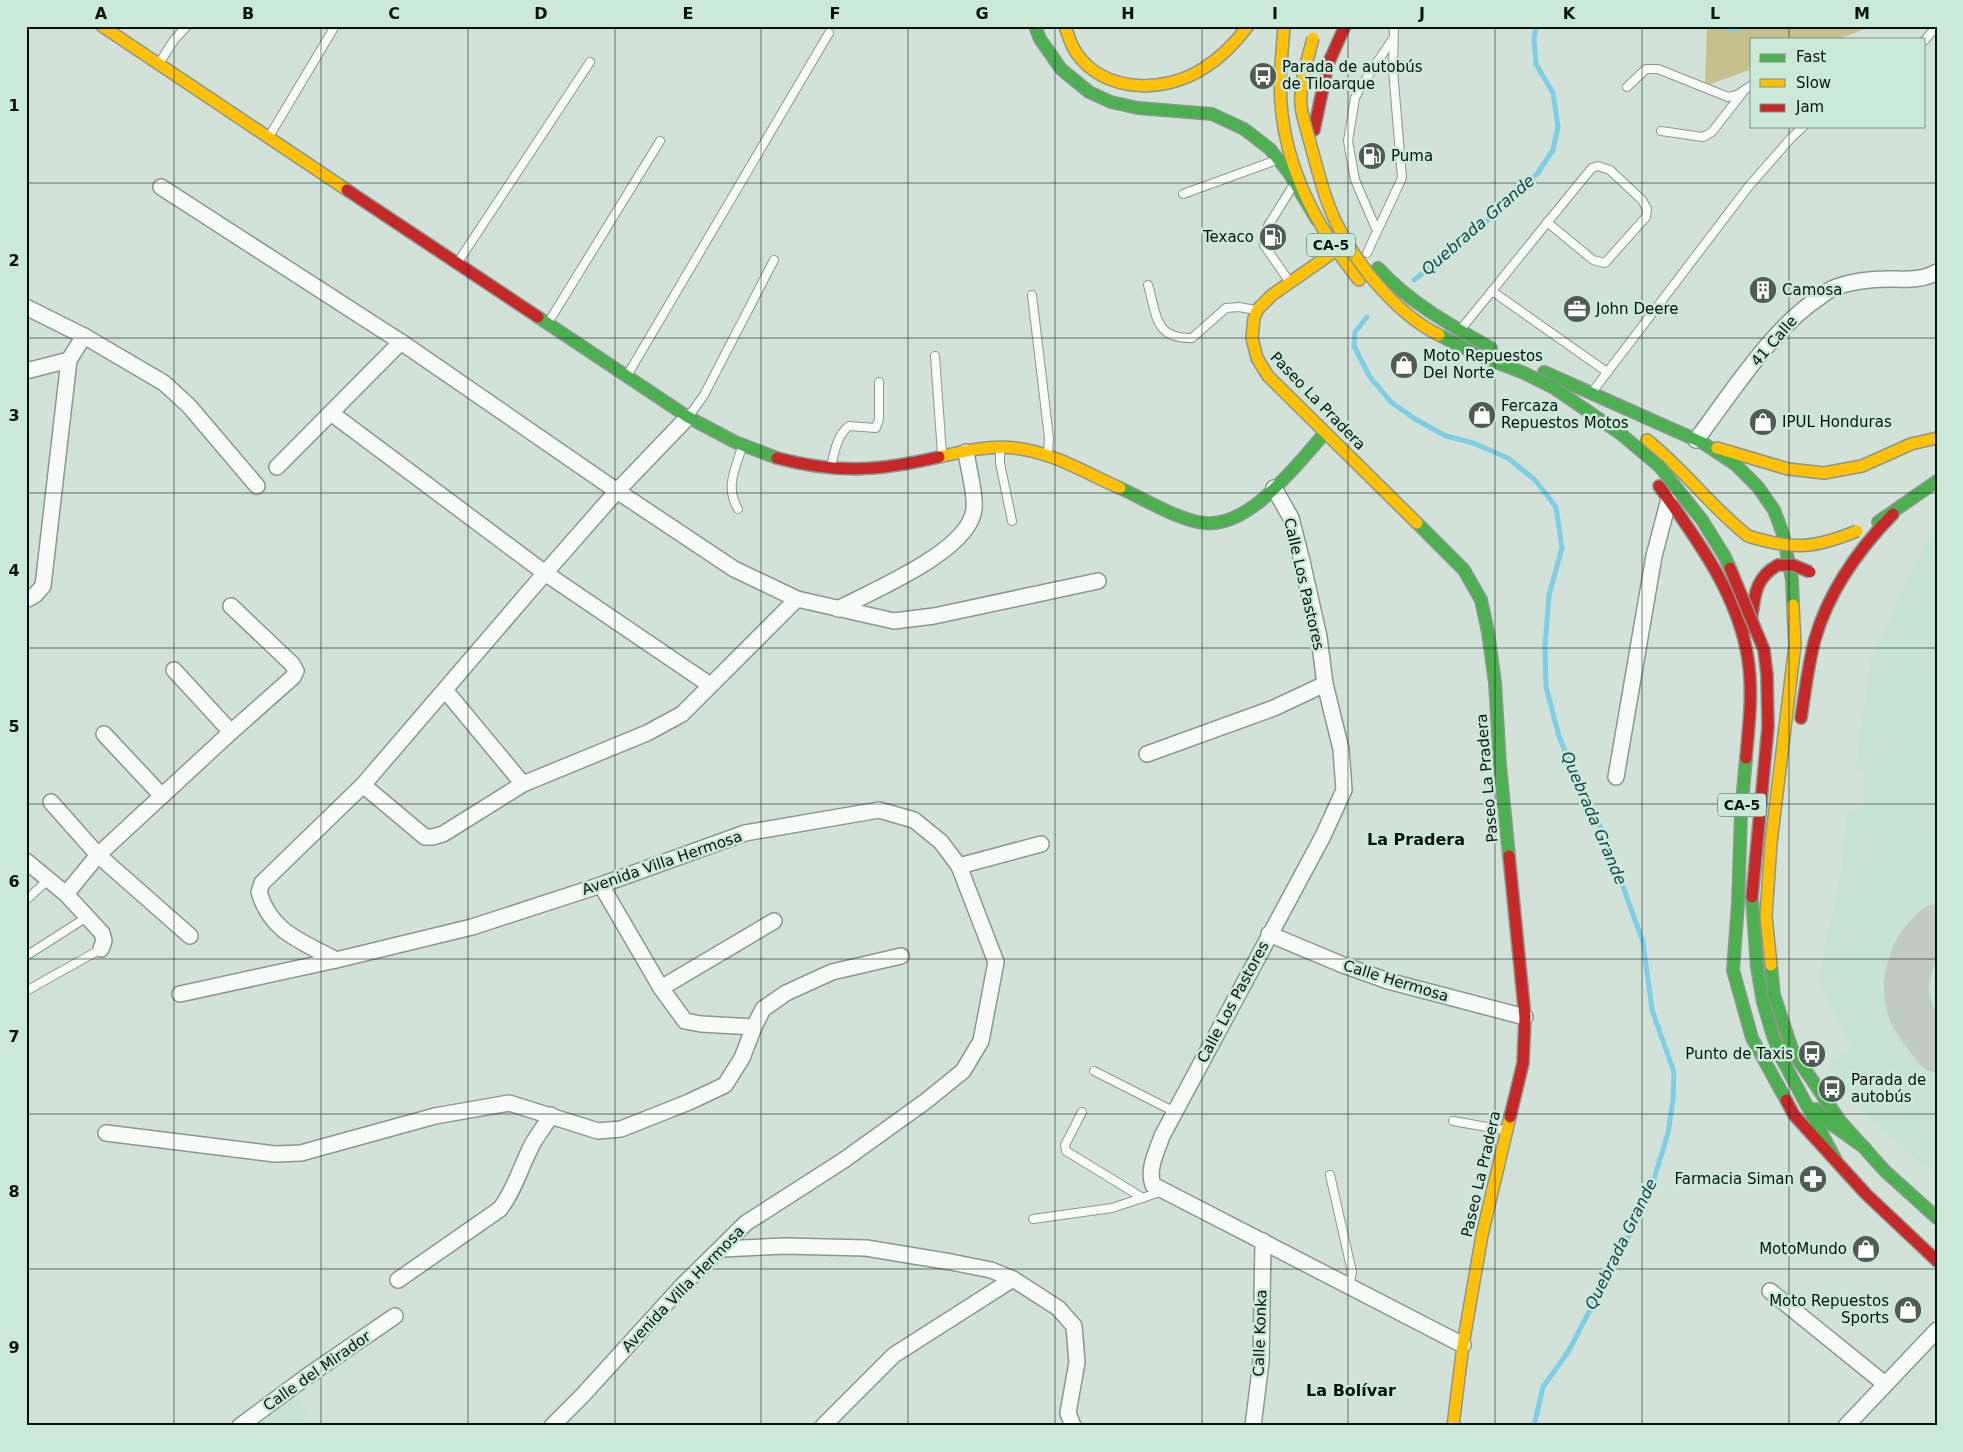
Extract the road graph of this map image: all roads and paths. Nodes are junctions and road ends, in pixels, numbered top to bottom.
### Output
1 (102, 26) edge
2 (187, 26) edge
3 (334, 26) edge
4 (1035, 26) edge
5 (1065, 26) edge
6 (1248, 26) edge
7 (1284, 26) edge
8 (1319, 26) edge
9 (1345, 26) edge
10 (1394, 26) edge
11 (1937, 26) edge
12 (1310, 31) edge
13 (829, 32) dead end
14 (1392, 40) junction
15 (1926, 40) edge
16 (590, 62) dead end
17 (159, 64) junction
18 (1626, 87) dead end
19 (1749, 87) edge
20 (1802, 128) edge
21 (1314, 130) junction
22 (1661, 131) dead end
23 (269, 137) junction
24 (660, 141) dead end
25 (1278, 159) junction
26 (1295, 183) junction
27 (161, 187) dead end
28 (1183, 194) dead end
29 (1317, 220) junction
30 (1547, 222) junction
31 (1268, 226) dead end
32 (1377, 231) junction
33 (1264, 245) dead end
34 (1335, 251) junction
35 (1367, 252) junction
36 (774, 260) dead end
37 (458, 262) junction
38 (1937, 272) edge
39 (1290, 283) junction
40 (1148, 286) dead end
41 (1492, 291) junction
42 (1032, 295) dead end
43 (26, 307) edge
44 (1258, 310) junction
45 (548, 323) junction
46 (1459, 330) junction
47 (84, 336) junction
48 (401, 342) junction
49 (1435, 346) dead end
50 (935, 356) dead end
51 (69, 360) junction
52 (1469, 363) dead end
53 (26, 371) edge
54 (1607, 372) junction
55 (627, 376) junction
56 (878, 382) dead end
57 (1592, 393) junction
58 (1564, 409) dead end
59 (331, 413) junction
60 (688, 417) junction
61 (1325, 433) junction
62 (1937, 438) edge
63 (1700, 442) junction
64 (742, 446) junction
65 (1000, 448) junction
66 (966, 452) junction
67 (1048, 455) junction
68 (942, 456) junction
69 (277, 467) dead end
70 (831, 468) junction
71 (1937, 481) edge
72 (257, 486) dead end
73 (1274, 488) junction
74 (617, 491) junction
75 (1669, 499) junction
76 (738, 509) dead end
77 (1893, 514) junction
78 (1012, 521) dead end
79 (545, 573) junction
80 (1813, 575) dead end
81 (1098, 581) dead end
82 (1823, 590) dead end
83 (797, 599) junction
84 (26, 600) edge
85 (231, 606) dead end
86 (838, 609) junction
87 (1822, 620) junction
88 (1746, 650) junction
89 (174, 670) dead end
90 (1325, 684) junction
91 (710, 686) junction
92 (445, 690) junction
93 (231, 732) junction
94 (1799, 733) dead end
95 (104, 734) dead end
96 (1148, 754) dead end
97 (1616, 777) dead end
98 (523, 784) junction
99 (1790, 784) dead end
100 (363, 785) junction
101 (162, 796) junction
102 (51, 802) dead end
103 (1772, 843) junction
104 (1041, 844) dead end
105 (98, 856) junction
106 (26, 862) edge
107 (959, 866) junction
108 (48, 880) junction
109 (601, 885) junction
110 (66, 894) junction
111 (26, 900) edge
112 (87, 917) junction
113 (774, 921) dead end
114 (1270, 934) junction
115 (190, 936) dead end
116 (101, 949) joint
117 (26, 956) edge
118 (901, 956) dead end
119 (336, 960) junction
120 (661, 988) junction
121 (26, 991) edge
122 (180, 994) dead end
123 (1525, 1017) junction
124 (754, 1026) junction
125 (1094, 1071) dead end
126 (1803, 1095) junction
127 (1082, 1112) dead end
128 (1175, 1112) junction
129 (551, 1115) junction
130 (1454, 1122) dead end
131 (1506, 1131) junction
132 (106, 1133) dead end
133 (1865, 1148) junction
134 (1837, 1162) junction
135 (1330, 1174) dead end
136 (1164, 1190) junction
137 (1143, 1198) junction
138 (1937, 1218) edge
139 (1032, 1219) dead end
140 (1263, 1241) junction
141 (721, 1249) junction
142 (1937, 1261) edge
143 (1013, 1279) junction
144 (398, 1280) dead end
145 (1350, 1286) junction
146 (1770, 1291) dead end
147 (395, 1316) dead end
148 (1937, 1330) edge
149 (1463, 1345) junction
150 (1885, 1384) junction
151 (240, 1426) edge
152 (552, 1426) edge
153 (823, 1426) edge
154 (1073, 1426) edge
155 (1253, 1426) edge
156 (1453, 1426) edge
157 (1846, 1426) edge

1 - 17 main road
2 - 17 lane
3 - 23 lane
4 - 25 main road
5 - 6 main road
7 - 29 main road, CA-5
8 - 12 main road
9 - 21 main road
10 - 14 lane
11 - 15 lane
12 - 21 main road
12 - 126 main road, bridge
13 - 55 lane
14 - 32 lane
14 - 32 lane
16 - 37 lane
17 - 23 main road
18 - 19 lane
19 - 22 lane
20 - 54 lane
21 - 35 main road, CA-5
23 - 37 main road
24 - 45 lane
25 - 26 main road
25 - 28 lane
26 - 29 main road
26 - 31 lane
27 - 48 street
29 - 34 main road, CA-5
30 - 30 lane
30 - 41 lane
32 - 35 lane
33 - 39 lane
34 - 39 main road, Paseo La Pradera
34 - 49 main road, CA-5
35 - 46 main road, CA-5
36 - 60 lane
37 - 45 main road
38 - 63 street, 41 Calle
39 - 44 main road, Paseo La Pradera
40 - 44 lane
41 - 46 lane
41 - 54 lane
42 - 67 lane
43 - 47 street
44 - 61 main road, Paseo La Pradera
45 - 55 main road
46 - 57 main road, CA-5
47 - 51 street
47 - 72 street
48 - 59 street
48 - 74 street
50 - 68 lane
51 - 53 street
51 - 84 street
52 - 77 main road, bridge
54 - 57 lane
55 - 60 main road
56 - 70 lane
57 - 63 main road, CA-5
58 - 75 main road, CA-5
59 - 69 street
59 - 79 street
60 - 64 main road
60 - 74 street
61 - 73 main road
61 - 123 main road, Paseo La Pradera
62 - 63 main road
63 - 103 main road, CA-5
64 - 70 main road
64 - 76 lane
65 - 66 main road
65 - 67 main road
65 - 78 lane
66 - 68 main road
66 - 86 street
67 - 73 main road
68 - 70 main road
71 - 77 main road
73 - 90 street, Calle Los Pastores
74 - 79 street
74 - 83 street
75 - 88 main road, CA-5
75 - 97 street
77 - 87 main road
79 - 91 street
79 - 92 street
80 - 88 main road, bridge
81 - 86 street
82 - 87 main road
83 - 86 street
83 - 91 street
85 - 93 street
87 - 94 main road
88 - 134 main road, CA-5
89 - 93 street
90 - 96 street
90 - 114 street, Calle Los Pastores
91 - 98 street
92 - 98 street
92 - 100 street
93 - 101 street
95 - 101 street
98 - 100 street
99 - 103 main road
100 - 119 street
101 - 105 street
102 - 105 street
103 - 133 main road, CA-5
104 - 107 street
105 - 110 street
105 - 115 street
106 - 108 street
107 - 109 street, Avenida Villa Hermosa
107 - 141 street, Avenida Villa Hermosa
108 - 110 street
108 - 111 lane
109 - 119 street, Avenida Villa Hermosa
109 - 120 street
110 - 112 street
112 - 116 street
112 - 117 lane
113 - 120 street
114 - 123 street, Calle Hermosa
114 - 128 street, Calle Los Pastores
116 - 121 lane
118 - 124 street
119 - 122 street, Avenida Villa Hermosa
120 - 124 street
123 - 131 main road, Paseo La Pradera
124 - 129 street
125 - 128 lane
126 - 133 main road
126 - 134 main road
127 - 137 lane
128 - 136 street, Calle Los Pastores
129 - 132 street
129 - 144 street
130 - 131 lane
131 - 149 main road, Paseo La Pradera
133 - 138 main road, CA-5
134 - 142 main road, CA-5
135 - 145 lane
136 - 137 lane
136 - 140 street, Calle Los Pastores
137 - 139 lane
140 - 145 street, Calle Los Pastores
140 - 155 street, Calle Konka
141 - 143 street
141 - 152 street, Avenida Villa Hermosa
143 - 153 street
143 - 154 street
145 - 149 street, Calle Los Pastores
146 - 150 street
147 - 151 street, Calle del Mirador
148 - 150 street
149 - 156 main road, Paseo La Pradera
150 - 157 street

